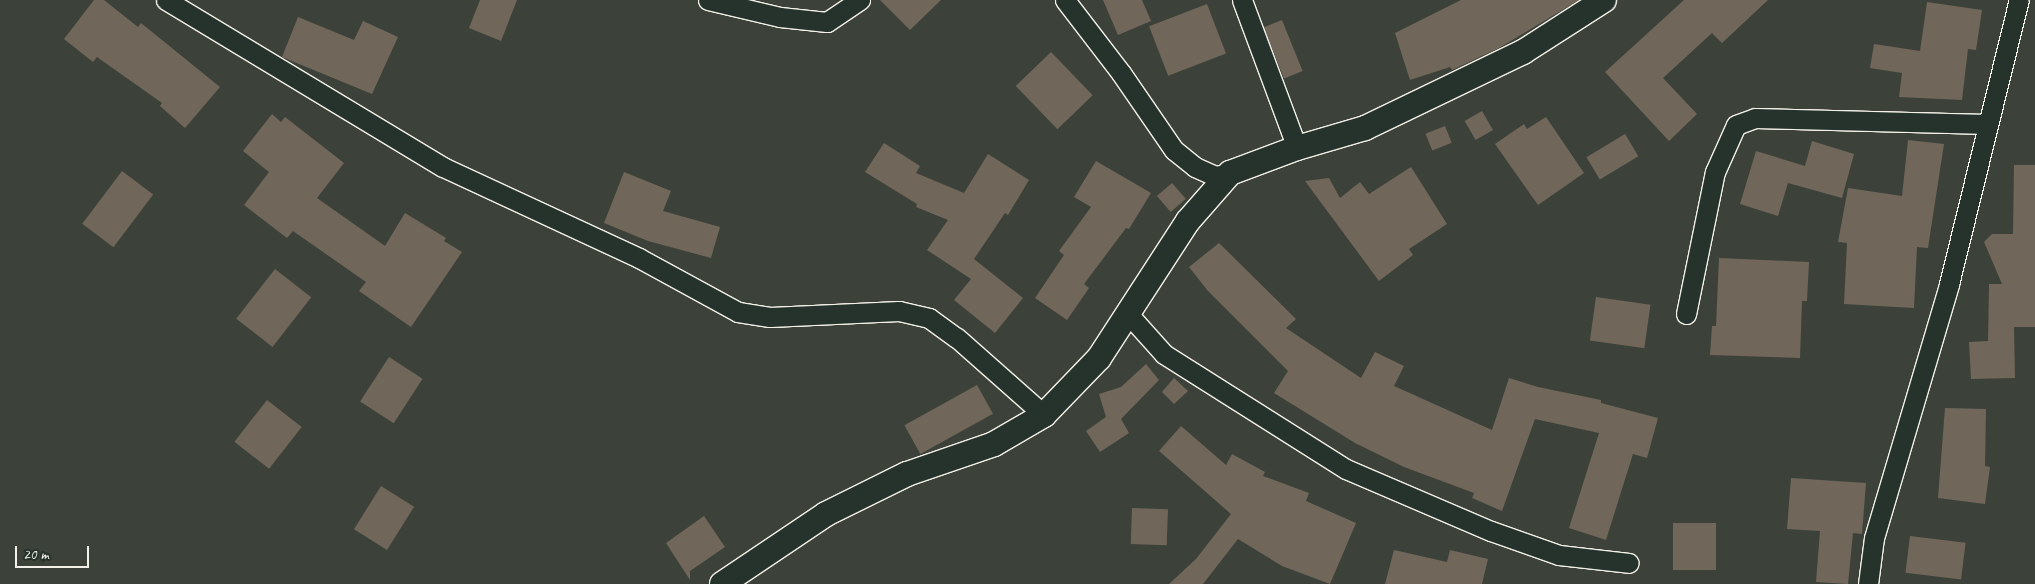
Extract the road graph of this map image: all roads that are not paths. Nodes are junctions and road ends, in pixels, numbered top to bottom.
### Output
1 (166, 0) edge
2 (708, 0) edge
3 (860, 0) edge
4 (1064, 0) edge
5 (1242, 0) edge
6 (2018, 0) edge
7 (1590, 4) edge
8 (1988, 124) junction
9 (1297, 148) junction
10 (1230, 173) junction
11 (1686, 314) dead end
12 (1129, 315) junction
13 (1044, 415) junction
14 (1629, 563) dead end
15 (722, 584) edge
16 (1868, 584) edge

1 - 13 street
2 - 3 street
4 - 10 street
5 - 9 street
6 - 8 street
7 - 9 street
8 - 11 street
8 - 16 street
9 - 10 street
10 - 12 street
12 - 13 street
12 - 14 street
13 - 15 street

